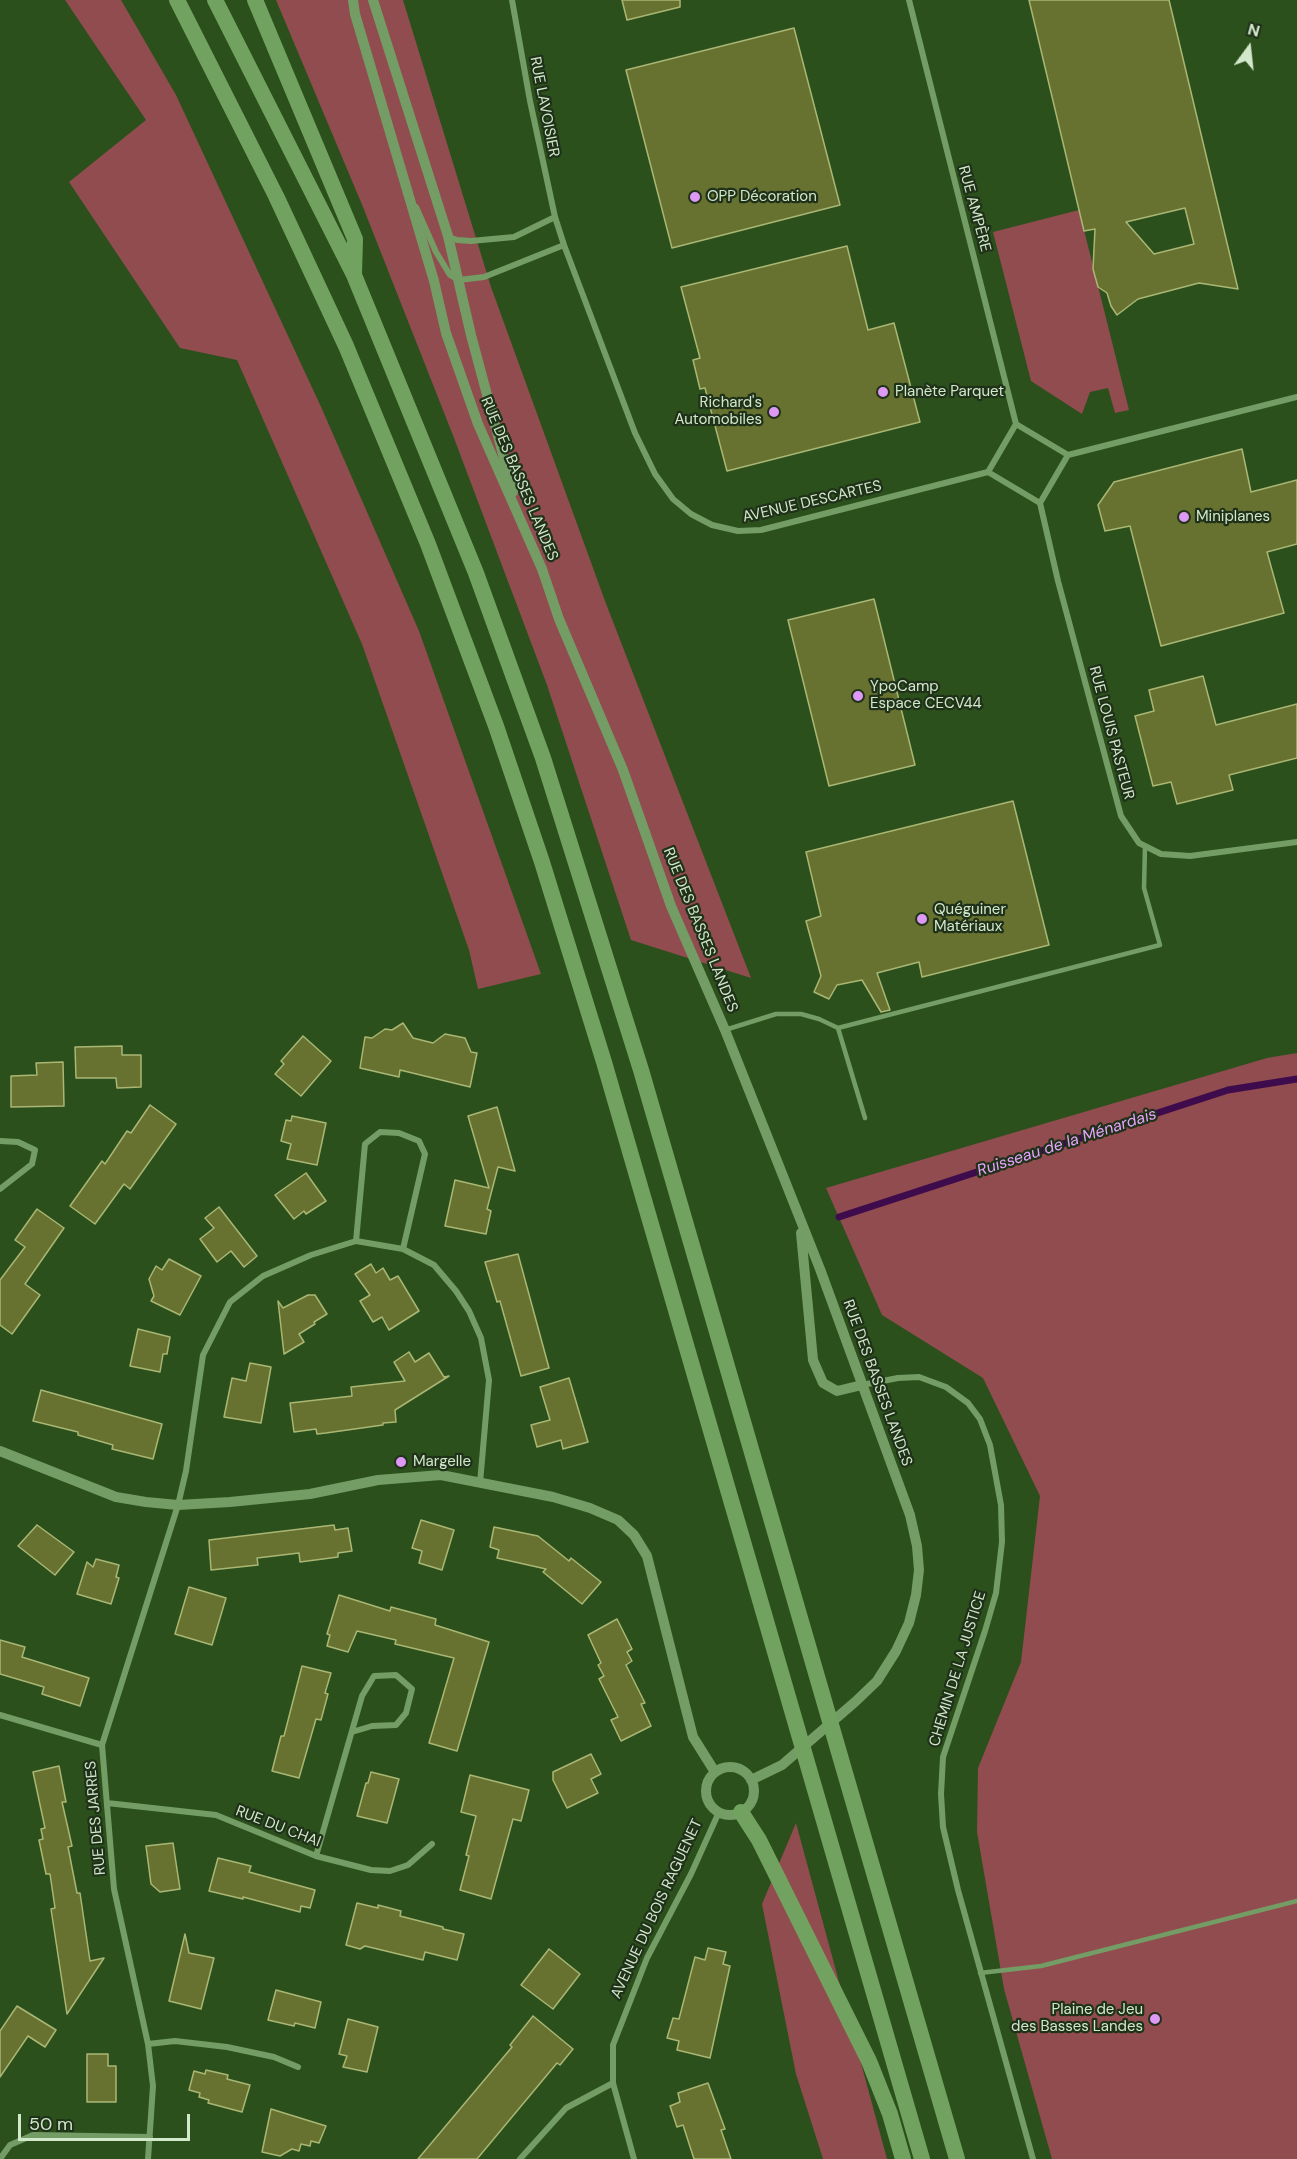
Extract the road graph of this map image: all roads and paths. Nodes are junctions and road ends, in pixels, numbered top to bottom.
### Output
1 (177, 0) edge
2 (215, 0) edge
3 (255, 0) edge
4 (353, 0) edge
5 (373, 0) edge
6 (512, 0) edge
7 (909, 0) edge
8 (408, 194) junction
9 (555, 218) junction
10 (448, 236) junction
11 (564, 245) junction
12 (354, 275) junction
13 (459, 280) junction
14 (1297, 397) edge
15 (1016, 424) junction
16 (1068, 455) junction
17 (988, 472) junction
18 (1040, 503) junction
19 (523, 530) junction
20 (1297, 842) edge
21 (1145, 846) junction
22 (838, 1028) junction
23 (725, 1030) junction
24 (865, 1118) dead end
25 (0, 1141) edge
26 (0, 1189) edge
27 (800, 1221) junction
28 (356, 1241) junction
29 (403, 1249) junction
30 (862, 1385) junction
31 (0, 1451) edge
32 (480, 1483) junction
33 (178, 1505) junction
34 (0, 1715) edge
35 (352, 1732) junction
36 (102, 1745) junction
37 (715, 1772) junction
38 (751, 1780) junction
39 (107, 1803) junction
40 (719, 1812) junction
41 (741, 1812) junction
42 (432, 1844) dead end
43 (316, 1856) junction
44 (1297, 1901) edge
45 (980, 1973) junction
46 (148, 2044) junction
47 (298, 2067) dead end
48 (613, 2083) junction
49 (150, 2137) junction
50 (0, 2159) edge
51 (148, 2159) edge
52 (520, 2159) edge
53 (634, 2159) edge
54 (903, 2159) edge
55 (922, 2159) edge
56 (957, 2159) edge
57 (1033, 2159) edge

1 - 55 highway
2 - 12 highway
3 - 12 highway
4 - 8 street, RUE DES BASSES LANDES
5 - 10 street
6 - 9 street, RUE LAVOISIER
7 - 15 street, RUE AMPÈRE
8 - 13 street
8 - 19 street, RUE DES BASSES LANDES
9 - 10 street
9 - 11 street, RUE LAVOISIER
10 - 13 street
11 - 13 street
11 - 17 street, AVENUE DESCARTES
12 - 56 highway
13 - 19 street
14 - 16 street
15 - 16 street
15 - 17 street
16 - 18 street
17 - 18 street
18 - 21 street, RUE LOUIS PASTEUR
19 - 23 street, RUE DES BASSES LANDES
20 - 21 street
21 - 22 lane
22 - 23 lane
22 - 24 lane
23 - 27 street, RUE DES BASSES LANDES
25 - 26 street
27 - 30 street, RUE DES BASSES LANDES
27 - 30 street
28 - 29 street
28 - 29 street
28 - 33 street, RUE DES JARRES
29 - 32 street
30 - 38 street, RUE DES BASSES LANDES
30 - 45 street, CHEMIN DE LA JUSTICE
31 - 33 street
32 - 33 street
32 - 37 street
33 - 36 street, RUE DES JARRES
34 - 36 street
35 - 35 street
35 - 43 street
36 - 39 street, RUE DES JARRES
37 - 38 street
37 - 40 street
38 - 41 street
39 - 43 street, RUE DU CHAI
39 - 46 street, RUE DES JARRES
40 - 41 street
40 - 48 street, AVENUE DU BOIS RAGUENET
41 - 54 highway
42 - 43 street, RUE DU CHAI
44 - 45 lane
45 - 57 street, CHEMIN DE LA JUSTICE
46 - 47 street
46 - 49 street, RUE DES JARRES
48 - 52 street
48 - 53 street, AVENUE DU BOIS RAGUENET
49 - 50 street
49 - 51 street, RUE DES JARRES

